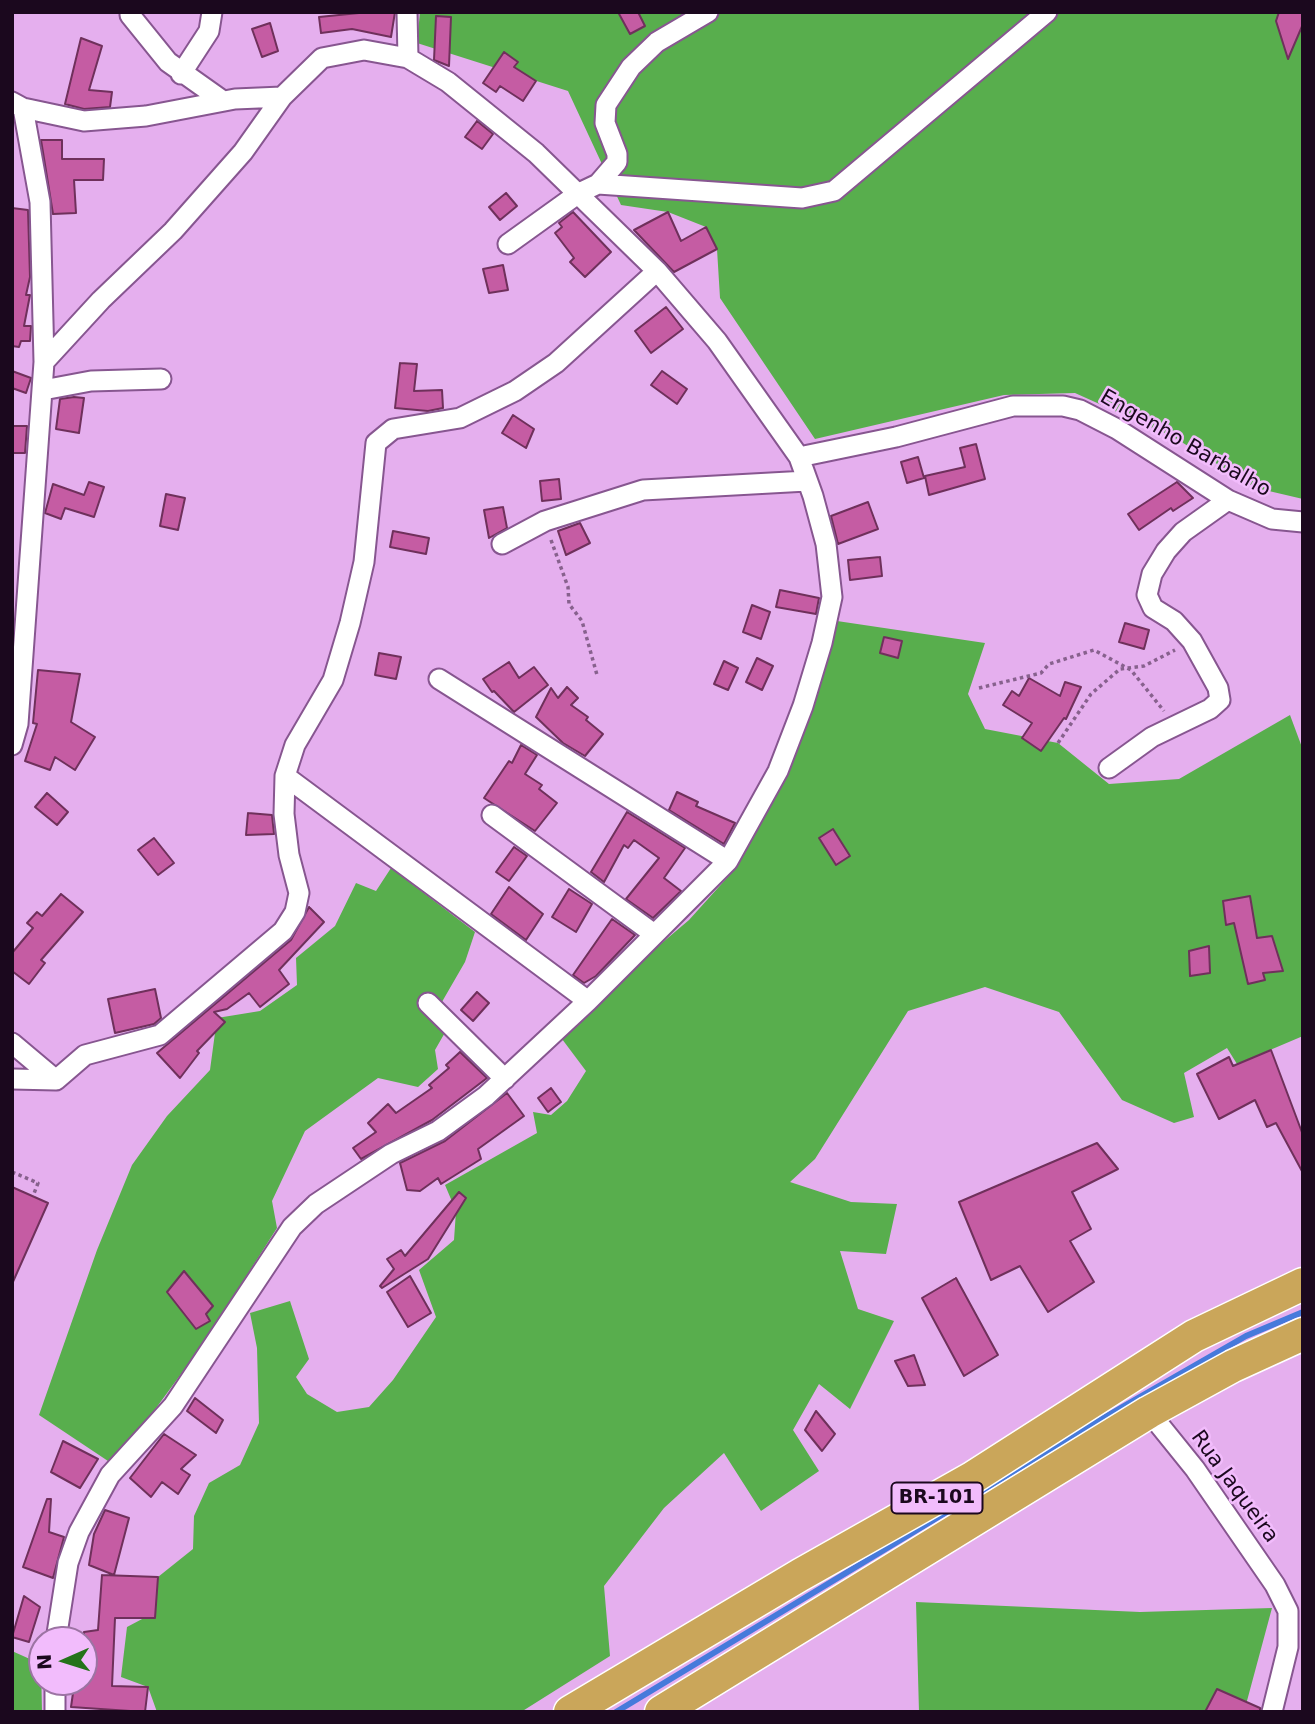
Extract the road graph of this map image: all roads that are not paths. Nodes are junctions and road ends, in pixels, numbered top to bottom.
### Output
1 (212, 12) edge
2 (407, 12) edge
3 (708, 12) edge
4 (1047, 12) edge
5 (130, 15) dead end
6 (408, 58) junction
7 (181, 74) junction
8 (282, 97) junction
9 (223, 101) junction
10 (18, 105) edge
11 (598, 184) junction
12 (579, 194) junction
13 (508, 244) dead end
14 (657, 271) junction
15 (44, 362) junction
16 (161, 379) dead end
17 (43, 390) junction
18 (799, 457) junction
19 (807, 481) junction
20 (1228, 500) junction
21 (1303, 522) edge
22 (502, 544) dead end
23 (439, 679) dead end
24 (12, 745) edge
25 (1109, 768) dead end
26 (285, 776) junction
27 (492, 815) dead end
28 (728, 861) junction
29 (654, 934) junction
30 (588, 1001) junction
31 (428, 1003) dead end
32 (12, 1043) edge
33 (12, 1079) edge
34 (505, 1079) junction
35 (56, 1080) junction
36 (1303, 1284) edge
37 (1303, 1334) edge
38 (1149, 1412) junction
39 (58, 1626) edge
40 (570, 1712) edge
41 (661, 1712) edge
42 (1272, 1712) edge

1 - 7 street
2 - 6 street
3 - 11 street
4 - 11 street
5 - 7 street
6 - 8 street
6 - 12 street
7 - 9 street
8 - 9 street
8 - 15 street
9 - 10 street
10 - 15 street
11 - 12 street
12 - 13 street
12 - 14 street
14 - 18 street
14 - 26 street
15 - 17 street
16 - 17 street
17 - 24 street
18 - 19 street
18 - 20 street, Engenho Barbalho
19 - 22 street
19 - 28 street
20 - 21 street, Engenho Barbalho
20 - 25 street
23 - 28 street
26 - 30 street
26 - 35 street
27 - 29 street
28 - 29 street
29 - 30 street
30 - 34 street
31 - 34 street
32 - 35 street
33 - 35 street
34 - 39 street
36 - 40 highway, BR-101
37 - 38 highway, BR-101
38 - 41 highway, BR-101
38 - 42 street, Rua Jaqueira

